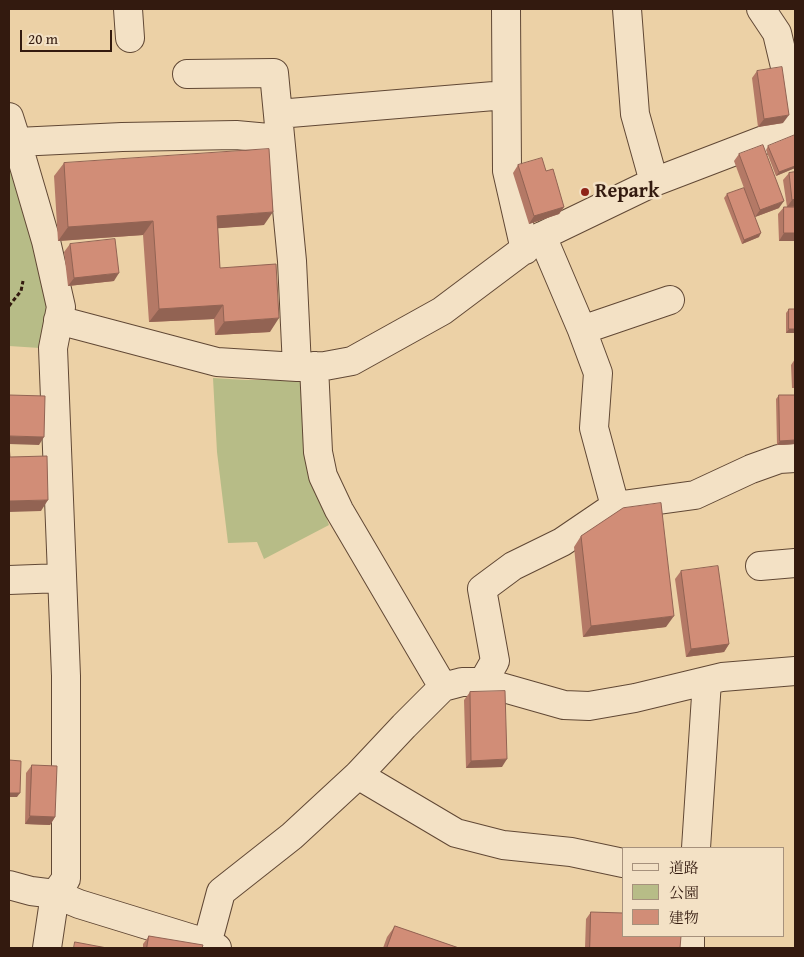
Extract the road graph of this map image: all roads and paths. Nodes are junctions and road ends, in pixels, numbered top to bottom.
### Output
1 (128, 9) edge
2 (506, 9) edge
3 (627, 9) edge
4 (761, 9) edge
5 (130, 38) dead end
6 (187, 74) dead end
7 (506, 95) junction
8 (795, 109) edge
9 (279, 126) junction
10 (795, 128) edge
11 (13, 130) edge
12 (654, 182) junction
13 (533, 243) junction
14 (25, 274) dead end
15 (670, 300) dead end
16 (9, 306) edge
17 (58, 320) junction
18 (582, 330) junction
19 (306, 366) junction
20 (795, 458) edge
21 (615, 506) junction
22 (795, 563) edge
23 (760, 566) dead end
24 (62, 578) junction
25 (9, 580) edge
26 (795, 671) edge
27 (707, 681) junction
28 (484, 682) junction
29 (443, 687) junction
30 (358, 775) junction
31 (696, 847) edge
32 (622, 863) edge
33 (9, 885) edge
34 (56, 894) junction
35 (210, 946) edge
36 (48, 948) edge

1 - 5 street
2 - 7 street
3 - 12 street
4 - 8 street
6 - 9 street
7 - 9 street
7 - 13 street
9 - 11 street
9 - 19 street
10 - 12 street
11 - 17 street
12 - 13 street
13 - 18 street
13 - 19 street
14 - 16 path
15 - 18 street
17 - 19 street
17 - 24 street
18 - 21 street
19 - 29 street
20 - 21 street
21 - 28 street
22 - 23 street
24 - 25 street
24 - 34 street
26 - 27 street
27 - 28 street
27 - 31 street
28 - 29 street
29 - 30 street
30 - 32 street
30 - 35 street
33 - 34 street
34 - 35 street
34 - 36 street

